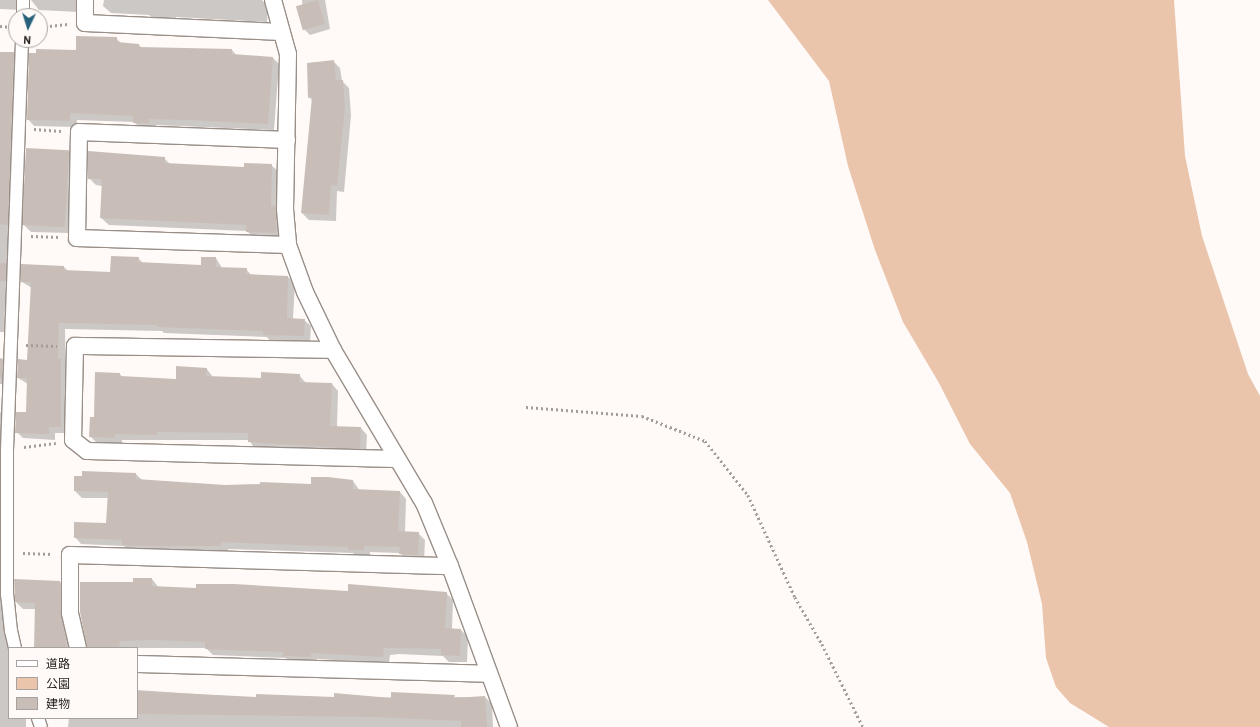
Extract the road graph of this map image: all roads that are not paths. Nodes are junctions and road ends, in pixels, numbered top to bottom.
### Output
1 (85, 0) edge
2 (273, 0) edge
3 (280, 32) junction
4 (22, 48) edge
5 (287, 140) junction
6 (288, 245) junction
7 (333, 350) junction
8 (396, 459) junction
9 (450, 566) junction
10 (15, 647) edge
11 (78, 647) edge
12 (138, 664) edge
13 (488, 674) junction
14 (509, 727) edge

1 - 3 street
2 - 3 street
3 - 5 street
4 - 10 street
5 - 6 street
5 - 6 street
6 - 7 street
7 - 8 street
7 - 8 street
8 - 9 street
9 - 11 street
9 - 13 street
12 - 13 street
13 - 14 street

